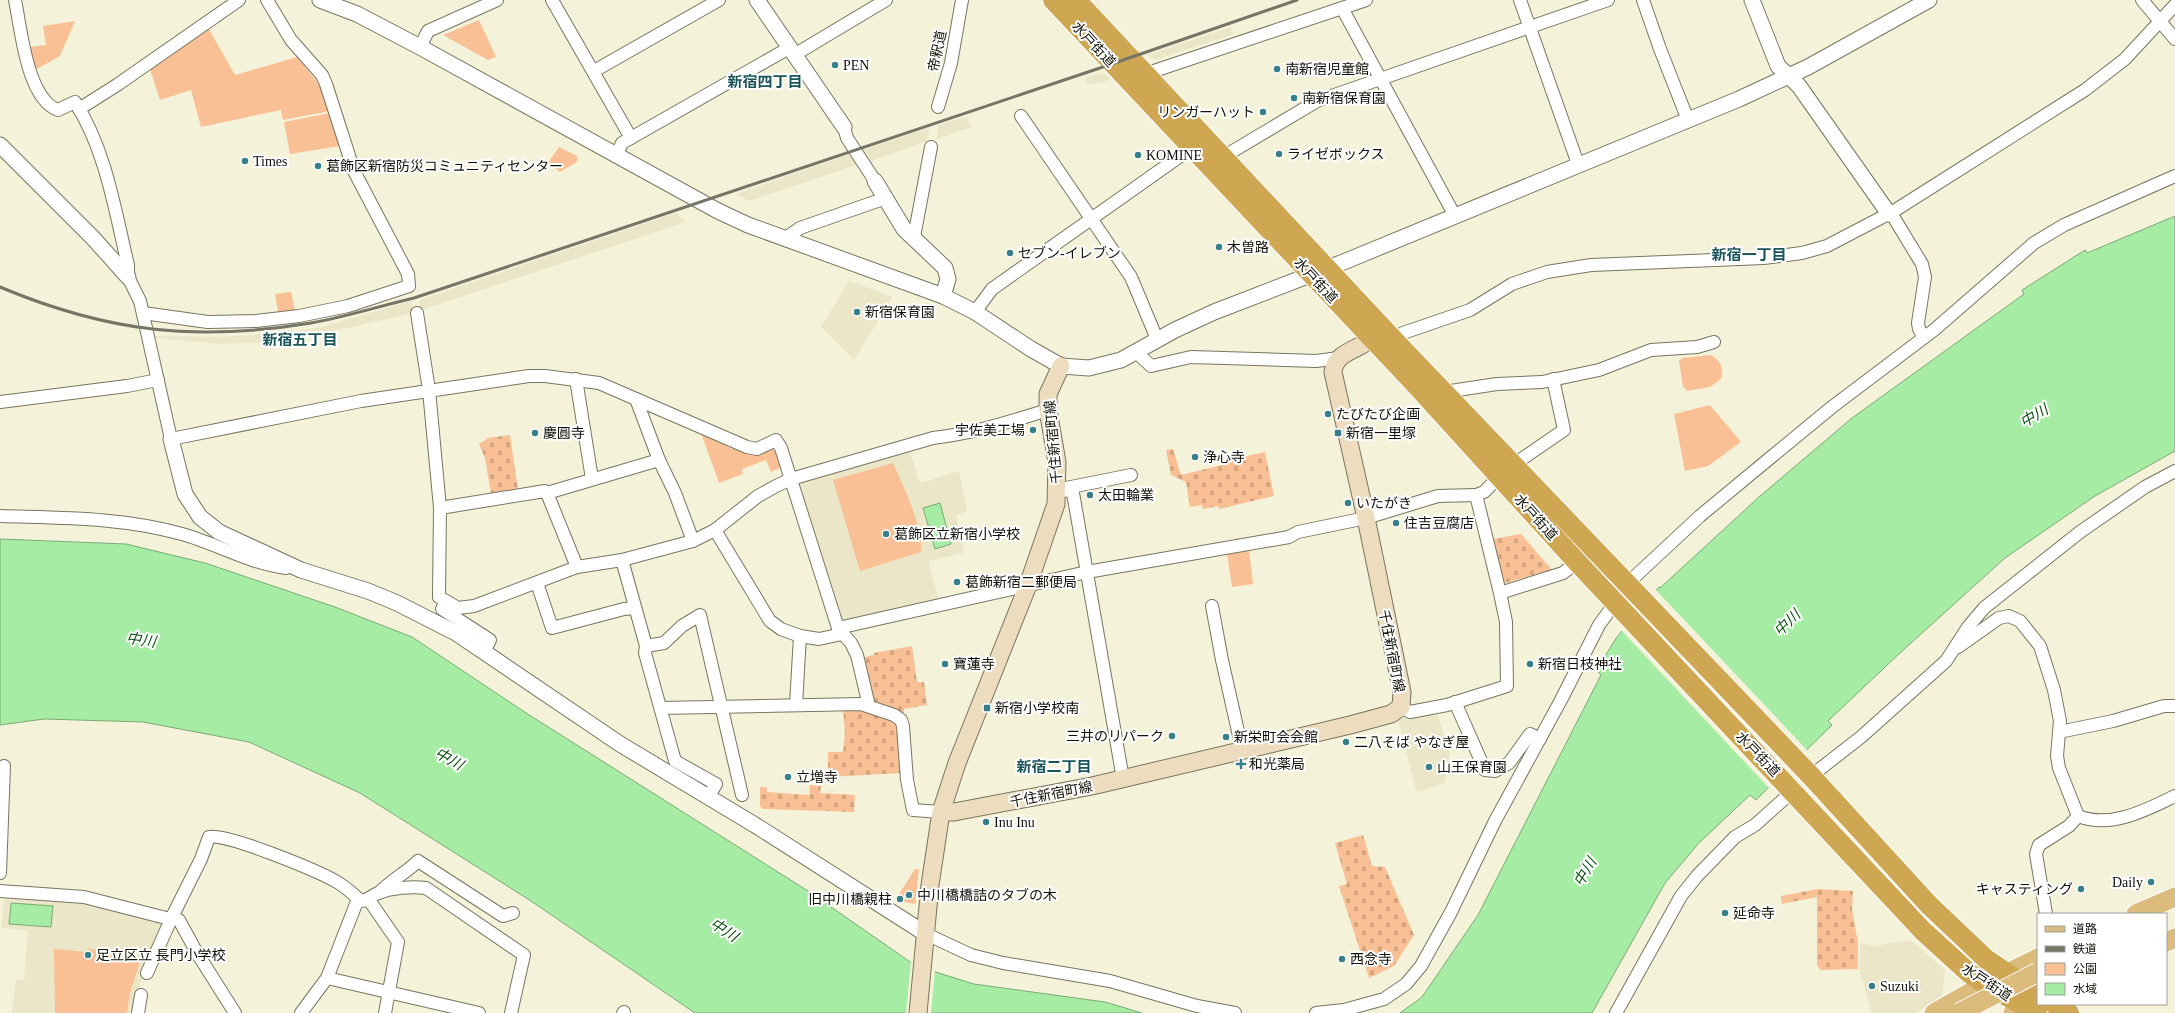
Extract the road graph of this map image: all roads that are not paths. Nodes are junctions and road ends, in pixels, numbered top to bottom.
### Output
1 (15, 0) edge
2 (239, 0) edge
3 (268, 0) edge
4 (320, 0) edge
5 (497, 0) edge
6 (552, 0) edge
7 (719, 0) edge
8 (757, 0) edge
9 (962, 0) edge
10 (1053, 0) edge
11 (1076, 0) edge
12 (1366, 0) edge
13 (1520, 0) edge
14 (1608, 0) edge
15 (1643, 0) edge
16 (1752, 0) edge
17 (2142, 0) edge
18 (880, 1) edge
19 (1926, 1) edge
20 (2175, 5) edge
21 (1342, 8) junction
22 (2160, 22) junction
23 (1530, 28) junction
24 (2175, 39) edge
25 (420, 47) junction
26 (791, 52) junction
27 (594, 71) junction
28 (1789, 76) junction
29 (1382, 80) junction
30 (1143, 83) junction
31 (938, 107) dead end
32 (79, 109) junction
33 (1022, 116) dead end
34 (1688, 120) junction
35 (844, 127) joint
36 (631, 138) junction
37 (0, 145) edge
38 (931, 147) dead end
39 (1193, 147) junction
40 (616, 156) junction
41 (1223, 156) junction
42 (1578, 164) junction
43 (2175, 176) edge
44 (875, 181) joint
45 (886, 198) junction
46 (1890, 214) junction
47 (1455, 216) junction
48 (1091, 220) junction
49 (914, 237) junction
50 (786, 238) junction
51 (1319, 272) junction
52 (128, 277) junction
53 (943, 296) junction
54 (975, 312) junction
55 (143, 313) junction
56 (417, 313) dead end
57 (1924, 337) junction
58 (1157, 339) junction
59 (1371, 339) junction
60 (1393, 340) junction
61 (1714, 342) dead end
62 (1136, 352) junction
63 (1339, 358) junction
64 (1061, 366) junction
65 (576, 379) junction
66 (1553, 379) junction
67 (158, 380) junction
68 (429, 390) junction
69 (1444, 392) junction
70 (636, 399) junction
71 (0, 402) edge
72 (1048, 410) junction
73 (171, 439) junction
74 (659, 460) junction
75 (1506, 470) junction
76 (2175, 471) edge
77 (1131, 475) dead end
78 (592, 479) junction
79 (791, 479) junction
80 (1058, 490) junction
81 (548, 493) junction
82 (1476, 495) junction
83 (440, 508) junction
84 (0, 516) edge
85 (1366, 518) junction
86 (715, 530) junction
87 (693, 541) junction
88 (622, 560) junction
89 (1577, 562) junction
90 (577, 567) junction
91 (301, 570) junction
92 (1086, 572) junction
93 (537, 583) junction
94 (1028, 585) junction
95 (1634, 589) junction
96 (1500, 593) junction
97 (446, 601) junction
98 (1212, 606) dead end
99 (635, 608) junction
100 (1620, 608) junction
101 (840, 631) junction
102 (800, 636) junction
103 (646, 646) junction
104 (1953, 651) junction
105 (484, 652) junction
106 (1455, 702) junction
107 (796, 705) junction
108 (868, 706) junction
109 (2175, 706) edge
110 (721, 707) junction
111 (1401, 707) junction
112 (661, 708) junction
113 (2059, 732) junction
114 (1540, 739) junction
115 (1242, 749) junction
116 (4, 766) dead end
117 (1806, 772) junction
118 (1123, 779) junction
119 (1789, 787) junction
120 (742, 795) dead end
121 (709, 796) junction
122 (2175, 796) edge
123 (941, 812) junction
124 (2078, 816) junction
125 (0, 873) edge
126 (0, 891) edge
127 (379, 893) junction
128 (2175, 897) edge
129 (363, 900) junction
130 (513, 913) dead end
131 (2046, 913) edge
132 (2138, 913) edge
133 (171, 918) junction
134 (925, 939) junction
135 (2037, 958) edge
136 (147, 973) dead end
137 (2037, 973) edge
138 (2005, 974) junction
139 (327, 978) junction
140 (1985, 984) junction
141 (2037, 988) edge
142 (389, 992) junction
143 (141, 995) dead end
144 (2056, 1005) edge
145 (2030, 1006) edge
146 (1935, 1012) edge
147 (138, 1013) edge
148 (234, 1013) edge
149 (301, 1013) edge
150 (385, 1013) edge
151 (479, 1013) edge
152 (511, 1013) edge
153 (918, 1013) edge
154 (1235, 1013) edge
155 (1316, 1013) edge
156 (1616, 1013) edge
157 (1956, 1013) edge
158 (1959, 1013) edge
159 (1986, 1013) edge
160 (2069, 1013) edge

1 - 32 street
2 - 32 street
3 - 55 street
4 - 25 street
5 - 25 street
6 - 27 street
7 - 27 street
8 - 26 street
9 - 31 street, 帝釈道
10 - 30 highway, 水戸街道
11 - 30 highway, 水戸街道
12 - 21 street
13 - 23 street
14 - 23 street
15 - 34 street
16 - 28 street
17 - 22 street
18 - 26 street
19 - 28 street
20 - 22 street
21 - 29 street
21 - 30 street
22 - 24 street
22 - 46 street
23 - 29 street
23 - 42 street
25 - 40 street
26 - 35 street
26 - 36 street
27 - 36 street
28 - 34 street
28 - 46 street
29 - 41 street
29 - 47 street
30 - 39 highway, 水戸街道
30 - 41 highway, 水戸街道
32 - 52 street
33 - 48 street
34 - 42 street
35 - 44 street
36 - 40 street
37 - 52 street
38 - 49 street
39 - 48 street
39 - 51 highway, 水戸街道
40 - 50 street
41 - 51 highway, 水戸街道
42 - 47 street
43 - 57 street
44 - 45 street
45 - 49 street
45 - 50 street
46 - 57 street
46 - 60 street
47 - 51 street
48 - 54 street
48 - 58 street
49 - 53 street
50 - 53 street
51 - 58 street
51 - 59 highway, 水戸街道
51 - 60 highway, 水戸街道
52 - 55 street
53 - 54 street
54 - 64 street
55 - 67 street
56 - 68 street
57 - 95 street
58 - 62 street
59 - 63 main road
59 - 75 highway, 水戸街道
60 - 69 highway, 水戸街道
61 - 66 street
62 - 63 street
62 - 64 street
63 - 85 main road, 千住新宿町線
64 - 72 main road, 千住新宿町線
65 - 68 street
65 - 70 street
65 - 78 street
66 - 69 street
66 - 75 street
67 - 71 street
67 - 73 street
68 - 73 street
68 - 83 street
69 - 75 highway, 水戸街道
70 - 74 street
70 - 79 street
72 - 79 street
72 - 80 main road, 千住新宿町線
73 - 91 street
74 - 78 street
74 - 87 street
75 - 82 street
75 - 89 highway, 水戸街道
75 - 95 highway, 水戸街道
76 - 104 street
77 - 80 street
78 - 81 street
79 - 86 street
79 - 101 street
80 - 92 street
80 - 94 main road, 千住新宿町線
81 - 83 street
81 - 90 street
82 - 85 street
82 - 96 street
83 - 97 street
84 - 91 street
85 - 92 street
85 - 111 main road, 千住新宿町線
86 - 87 street
86 - 102 street
87 - 88 street
88 - 90 street
88 - 99 street
89 - 96 street
89 - 100 highway, 水戸街道
90 - 93 street
91 - 105 street
92 - 94 street
92 - 118 street
93 - 97 street
93 - 99 street
94 - 101 street
94 - 123 main road, 千住新宿町線
95 - 117 highway, 水戸街道
96 - 106 street
97 - 105 street
98 - 115 street
99 - 103 street
100 - 114 street
100 - 119 highway, 水戸街道
101 - 102 street
101 - 108 street
102 - 107 street
103 - 110 street
103 - 112 street
104 - 113 street
104 - 117 street
105 - 121 street
106 - 111 street
106 - 114 street
107 - 108 street
107 - 110 street
108 - 123 street
109 - 113 street
110 - 112 street
110 - 120 street
111 - 115 main road, 千住新宿町線
112 - 121 street
113 - 124 street
114 - 155 street
115 - 118 main road, 千住新宿町線
116 - 125 street
117 - 138 highway, 水戸街道
118 - 123 main road, 千住新宿町線
119 - 140 highway, 水戸街道
119 - 156 street
121 - 134 street
122 - 124 street
123 - 134 main road, 千住新宿町線
124 - 131 street
126 - 133 street
127 - 129 street
127 - 130 street
127 - 152 street
128 - 132 main road
129 - 133 street
129 - 139 street
129 - 142 street
133 - 136 street
133 - 148 street
134 - 153 main road, 千住新宿町線
134 - 154 street
135 - 138 main road
137 - 158 main road, bridge
138 - 140 main road
138 - 145 highway, 水戸街道
139 - 142 street
139 - 149 street
140 - 145 highway, 水戸街道
140 - 146 main road
141 - 159 main road
142 - 150 street
142 - 151 street
143 - 147 street
144 - 160 highway
146 - 157 main road

